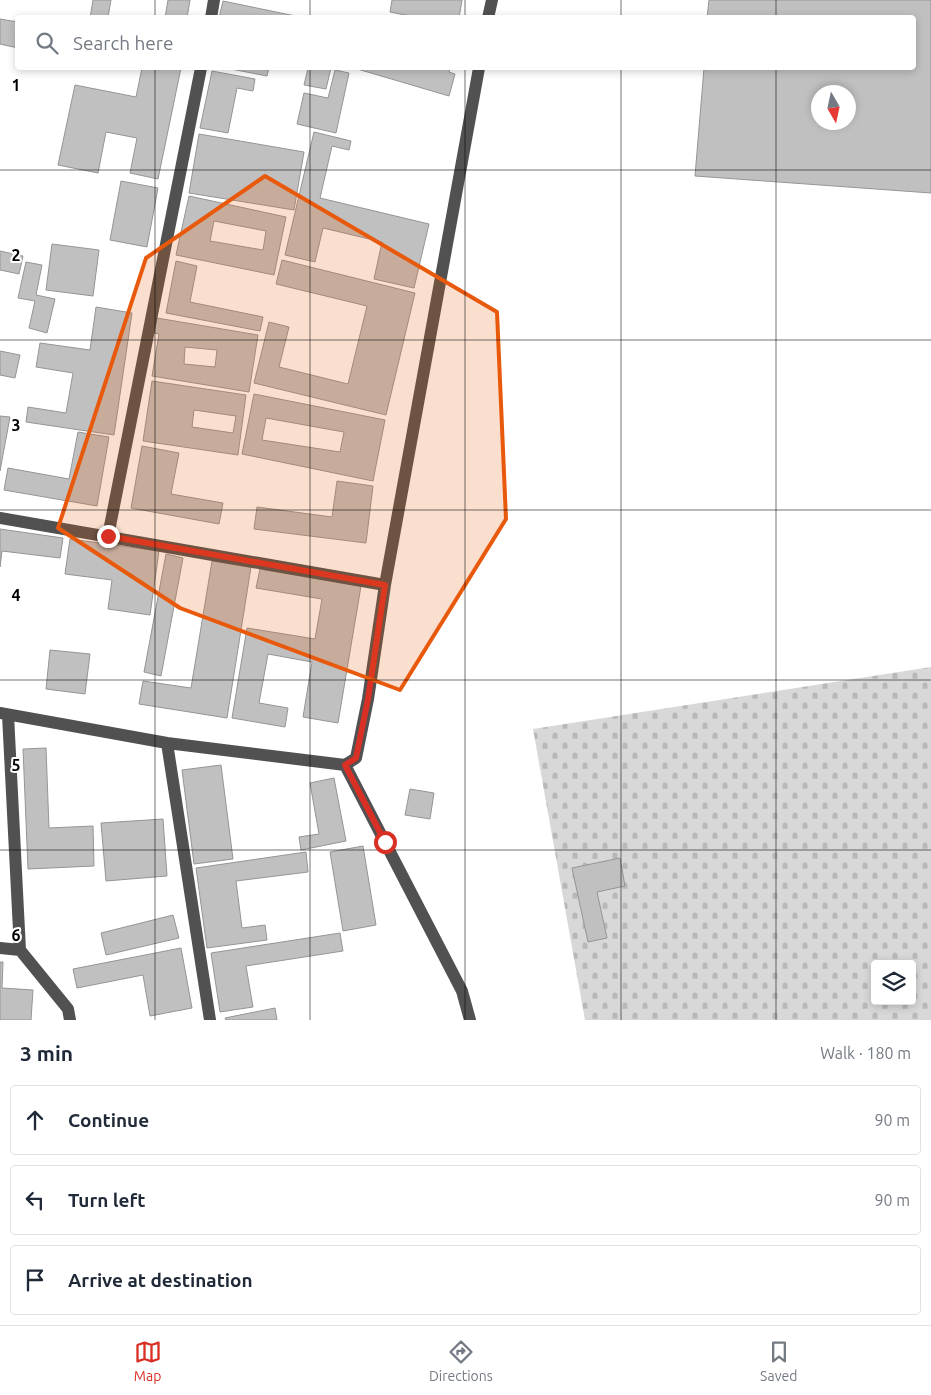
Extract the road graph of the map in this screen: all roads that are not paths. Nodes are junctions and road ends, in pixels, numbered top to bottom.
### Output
1 (214, 0) edge
2 (492, 0) edge
3 (212, 15) edge
4 (489, 15) edge
5 (201, 70) edge
6 (479, 70) edge
7 (0, 518) edge
8 (108, 536) junction
9 (385, 585) junction
10 (4, 714) edge
11 (167, 743) junction
12 (345, 765) junction
13 (0, 948) edge
14 (20, 950) junction
15 (70, 1020) edge
16 (210, 1020) edge
17 (470, 1020) edge

1 - 3 street
2 - 4 street
5 - 8 street
6 - 9 street
7 - 8 street
8 - 9 street
9 - 12 street
10 - 11 street
10 - 14 street
11 - 12 street
11 - 16 street
12 - 17 street
13 - 14 street
14 - 15 street

